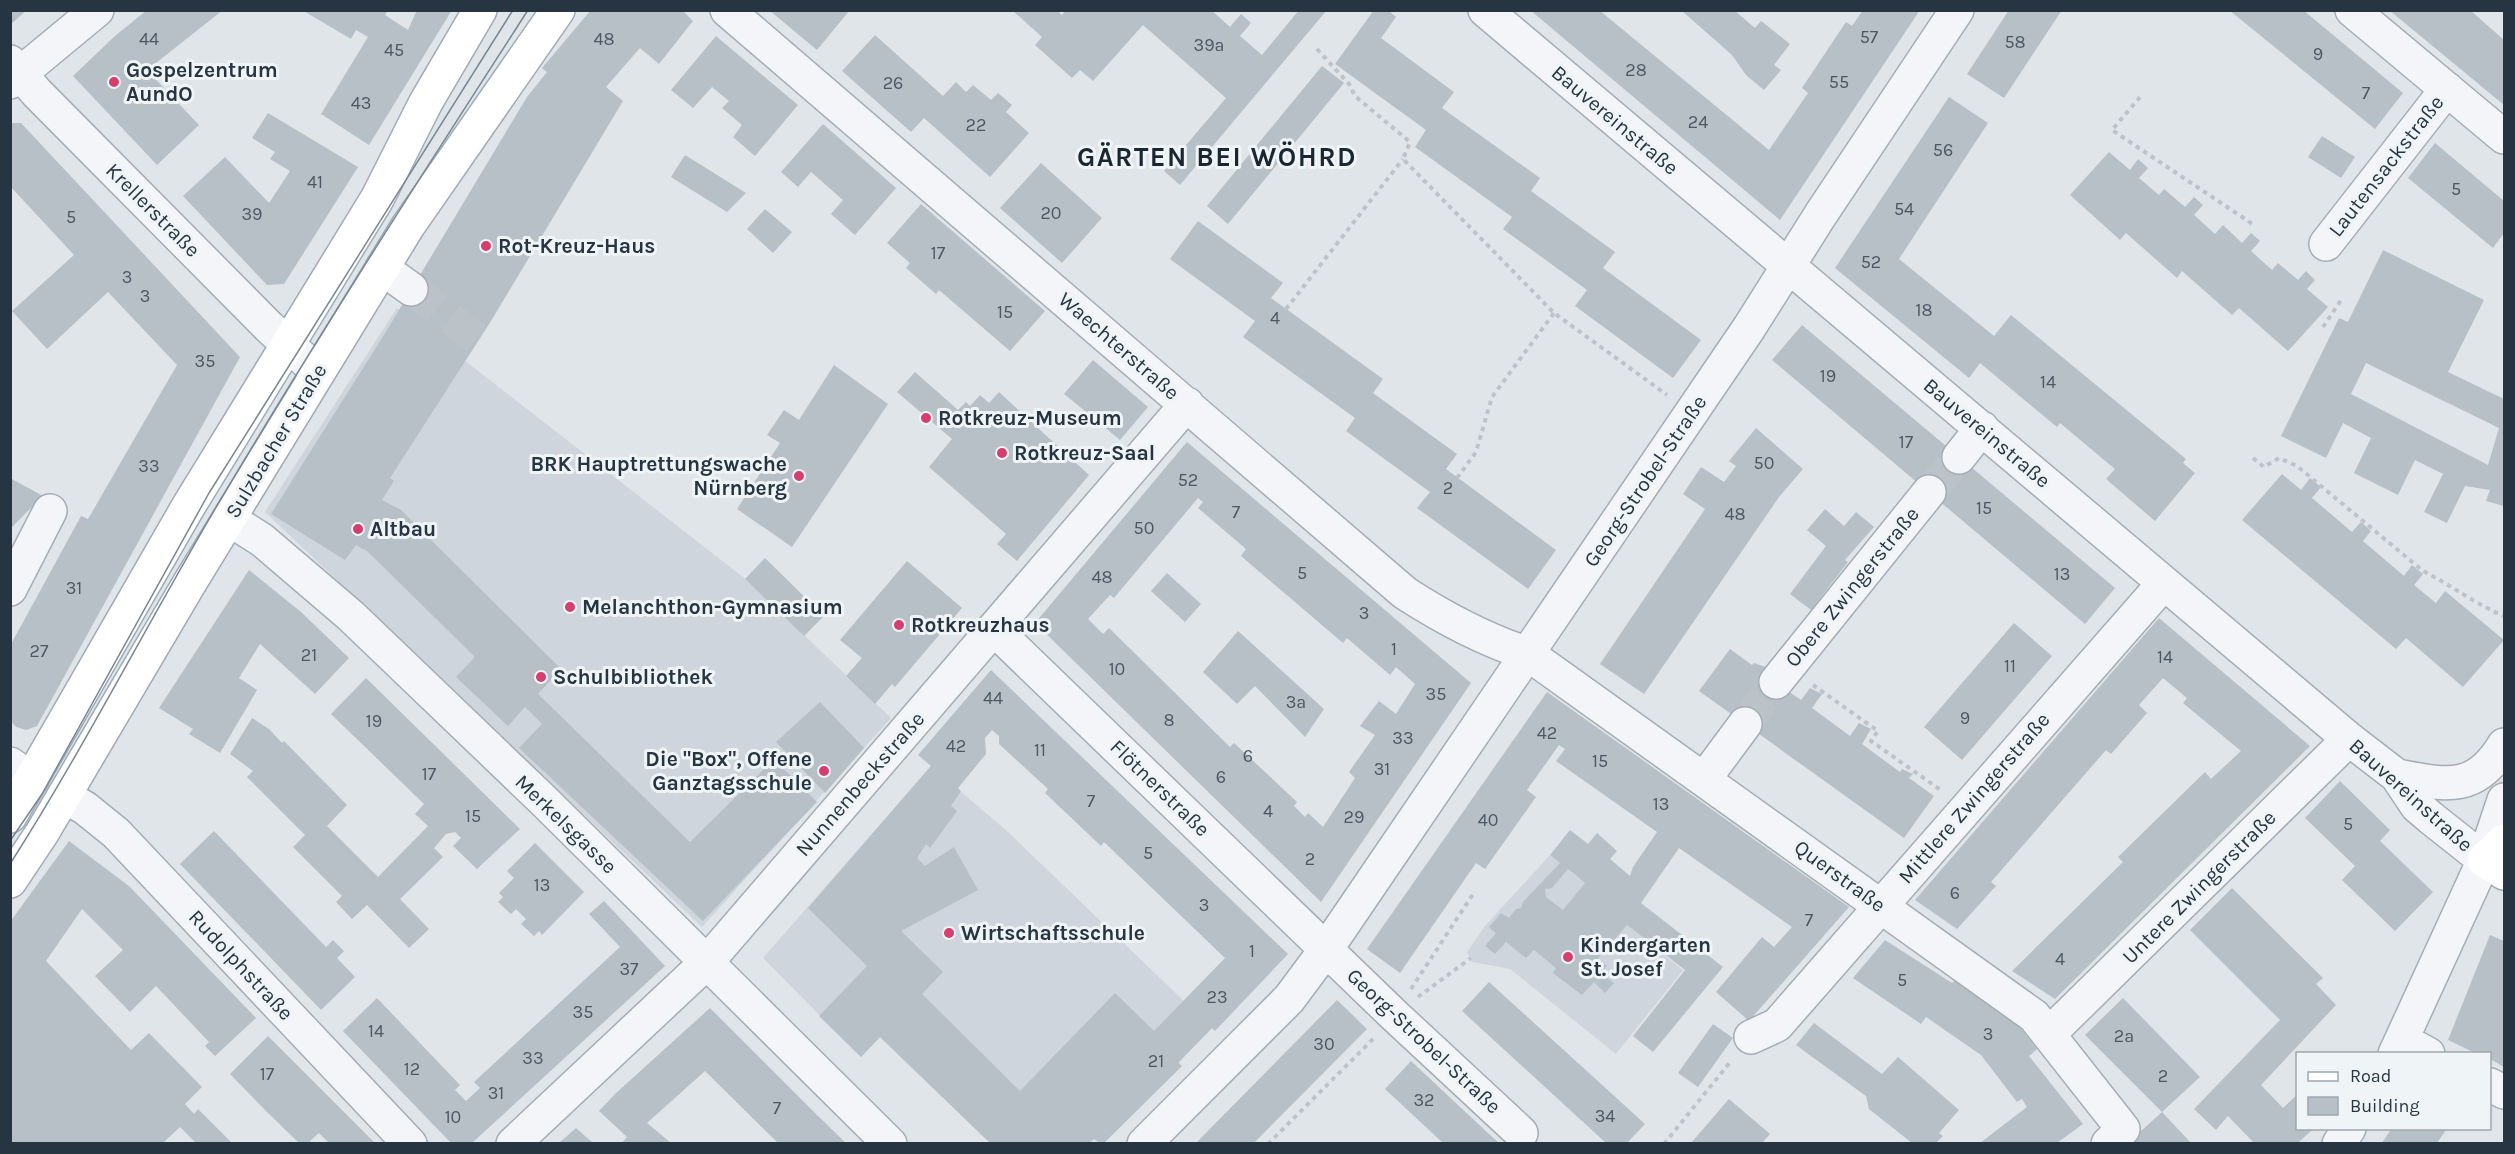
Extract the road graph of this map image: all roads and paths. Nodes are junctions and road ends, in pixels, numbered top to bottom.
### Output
1 (97, 10) edge
2 (480, 10) edge
3 (558, 10) edge
4 (727, 10) edge
5 (1485, 10) edge
6 (1957, 10) edge
7 (2352, 10) edge
8 (1317, 48) dead end
9 (13, 73) edge
10 (2447, 89) junction
11 (2140, 97) dead end
12 (2505, 137) edge
13 (1404, 159) junction
14 (2254, 225) dead end
15 (2326, 244) dead end
16 (1788, 265) junction
17 (382, 268) junction
18 (411, 289) tunnel mouth
19 (2341, 300) dead end
20 (1286, 309) dead end
21 (1554, 313) junction
22 (2323, 327) dead end
23 (287, 345) junction
24 (318, 372) junction
25 (1187, 404) junction
26 (1690, 413) junction
27 (1982, 428) junction
28 (1959, 457) tunnel mouth
29 (2253, 458) dead end
30 (1457, 478) dead end
31 (1929, 492) tunnel mouth
32 (50, 511) dead end
33 (229, 519) junction
34 (2164, 583) junction
35 (10, 589) edge
36 (2505, 616) edge
37 (994, 629) junction
38 (1528, 654) junction
39 (1782, 675) joint
40 (1745, 724) tunnel mouth
41 (2349, 739) junction
42 (2505, 745) edge
43 (21, 771) edge
44 (2397, 776) junction
45 (1705, 778) junction
46 (1946, 794) dead end
47 (64, 796) junction
48 (2505, 800) edge
49 (10, 816) edge
50 (2498, 858) edge
51 (10, 881) edge
52 (1475, 891) dead end
53 (1881, 905) junction
54 (1327, 948) junction
55 (1471, 958) dead end
56 (707, 962) junction
57 (1415, 984) dead end
58 (1386, 1024) junction
59 (2049, 1034) junction
60 (1750, 1037) joint
61 (2409, 1049) edge
62 (2491, 1085) edge
63 (2505, 1092) edge
64 (2348, 1130) edge
65 (1521, 1133) dead end
66 (2116, 1136) edge
67 (410, 1143) edge
68 (513, 1143) edge
69 (890, 1143) edge
70 (1144, 1143) edge
71 (1268, 1143) edge
72 (1664, 1143) edge
73 (2339, 1143) edge

1 - 9 street
2 - 23 main road, Sulzbacher Straße
3 - 17 main road, Sulzbacher Straße
4 - 25 street, Waechterstraße
5 - 16 street, Bauvereinstraße
6 - 16 street, Georg-Strobel-Straße
7 - 10 street
8 - 13 path
9 - 23 street, Krellerstraße
10 - 12 street
10 - 15 street, Lautensackstraße
11 - 14 path
13 - 20 path
13 - 21 path
16 - 26 street, Georg-Strobel-Straße
16 - 27 street, Bauvereinstraße
17 - 18 street
17 - 24 main road, Sulzbacher Straße
19 - 22 path
21 - 26 path
21 - 30 path
23 - 24 street, Krellerstraße
23 - 43 main road, Sulzbacher Straße
24 - 33 main road, Sulzbacher Straße
25 - 37 street, Nunnenbeckstraße
25 - 38 street, Waechterstraße
26 - 38 street, Georg-Strobel-Straße
27 - 28 street
27 - 34 street, Bauvereinstraße
29 - 36 path
31 - 39 street, Obere Zwingerstraße
32 - 35 street
33 - 47 main road, Sulzbacher Straße
33 - 56 street, Merkelsgasse
34 - 41 street, Bauvereinstraße
34 - 53 street, Mittlere Zwingerstraße
37 - 54 street, Flötnerstraße
37 - 56 street, Nunnenbeckstraße
38 - 45 street, Querstraße
38 - 54 street, Georg-Strobel-Straße
39 - 46 path
40 - 45 street
41 - 44 street, Bauvereinstraße
41 - 59 street, Untere Zwingerstraße
42 - 44 street
43 - 49 main road, Sulzbacher Straße
44 - 50 street, Bauvereinstraße
45 - 53 street, Querstraße
47 - 51 main road, Sulzbacher Straße
47 - 67 street, Rudolphstraße
48 - 50 street
50 - 61 street
52 - 57 path
53 - 59 street, Querstraße
53 - 60 street, Mittlere Zwingerstraße
54 - 58 street, Georg-Strobel-Straße
54 - 70 street, Georg-Strobel-Straße
55 - 58 path
56 - 68 street, Nunnenbeckstraße
56 - 69 street, Merkelsgasse
58 - 65 street, Georg-Strobel-Straße
58 - 71 path
59 - 66 street, Querstraße
60 - 72 path
62 - 63 street
64 - 73 street

